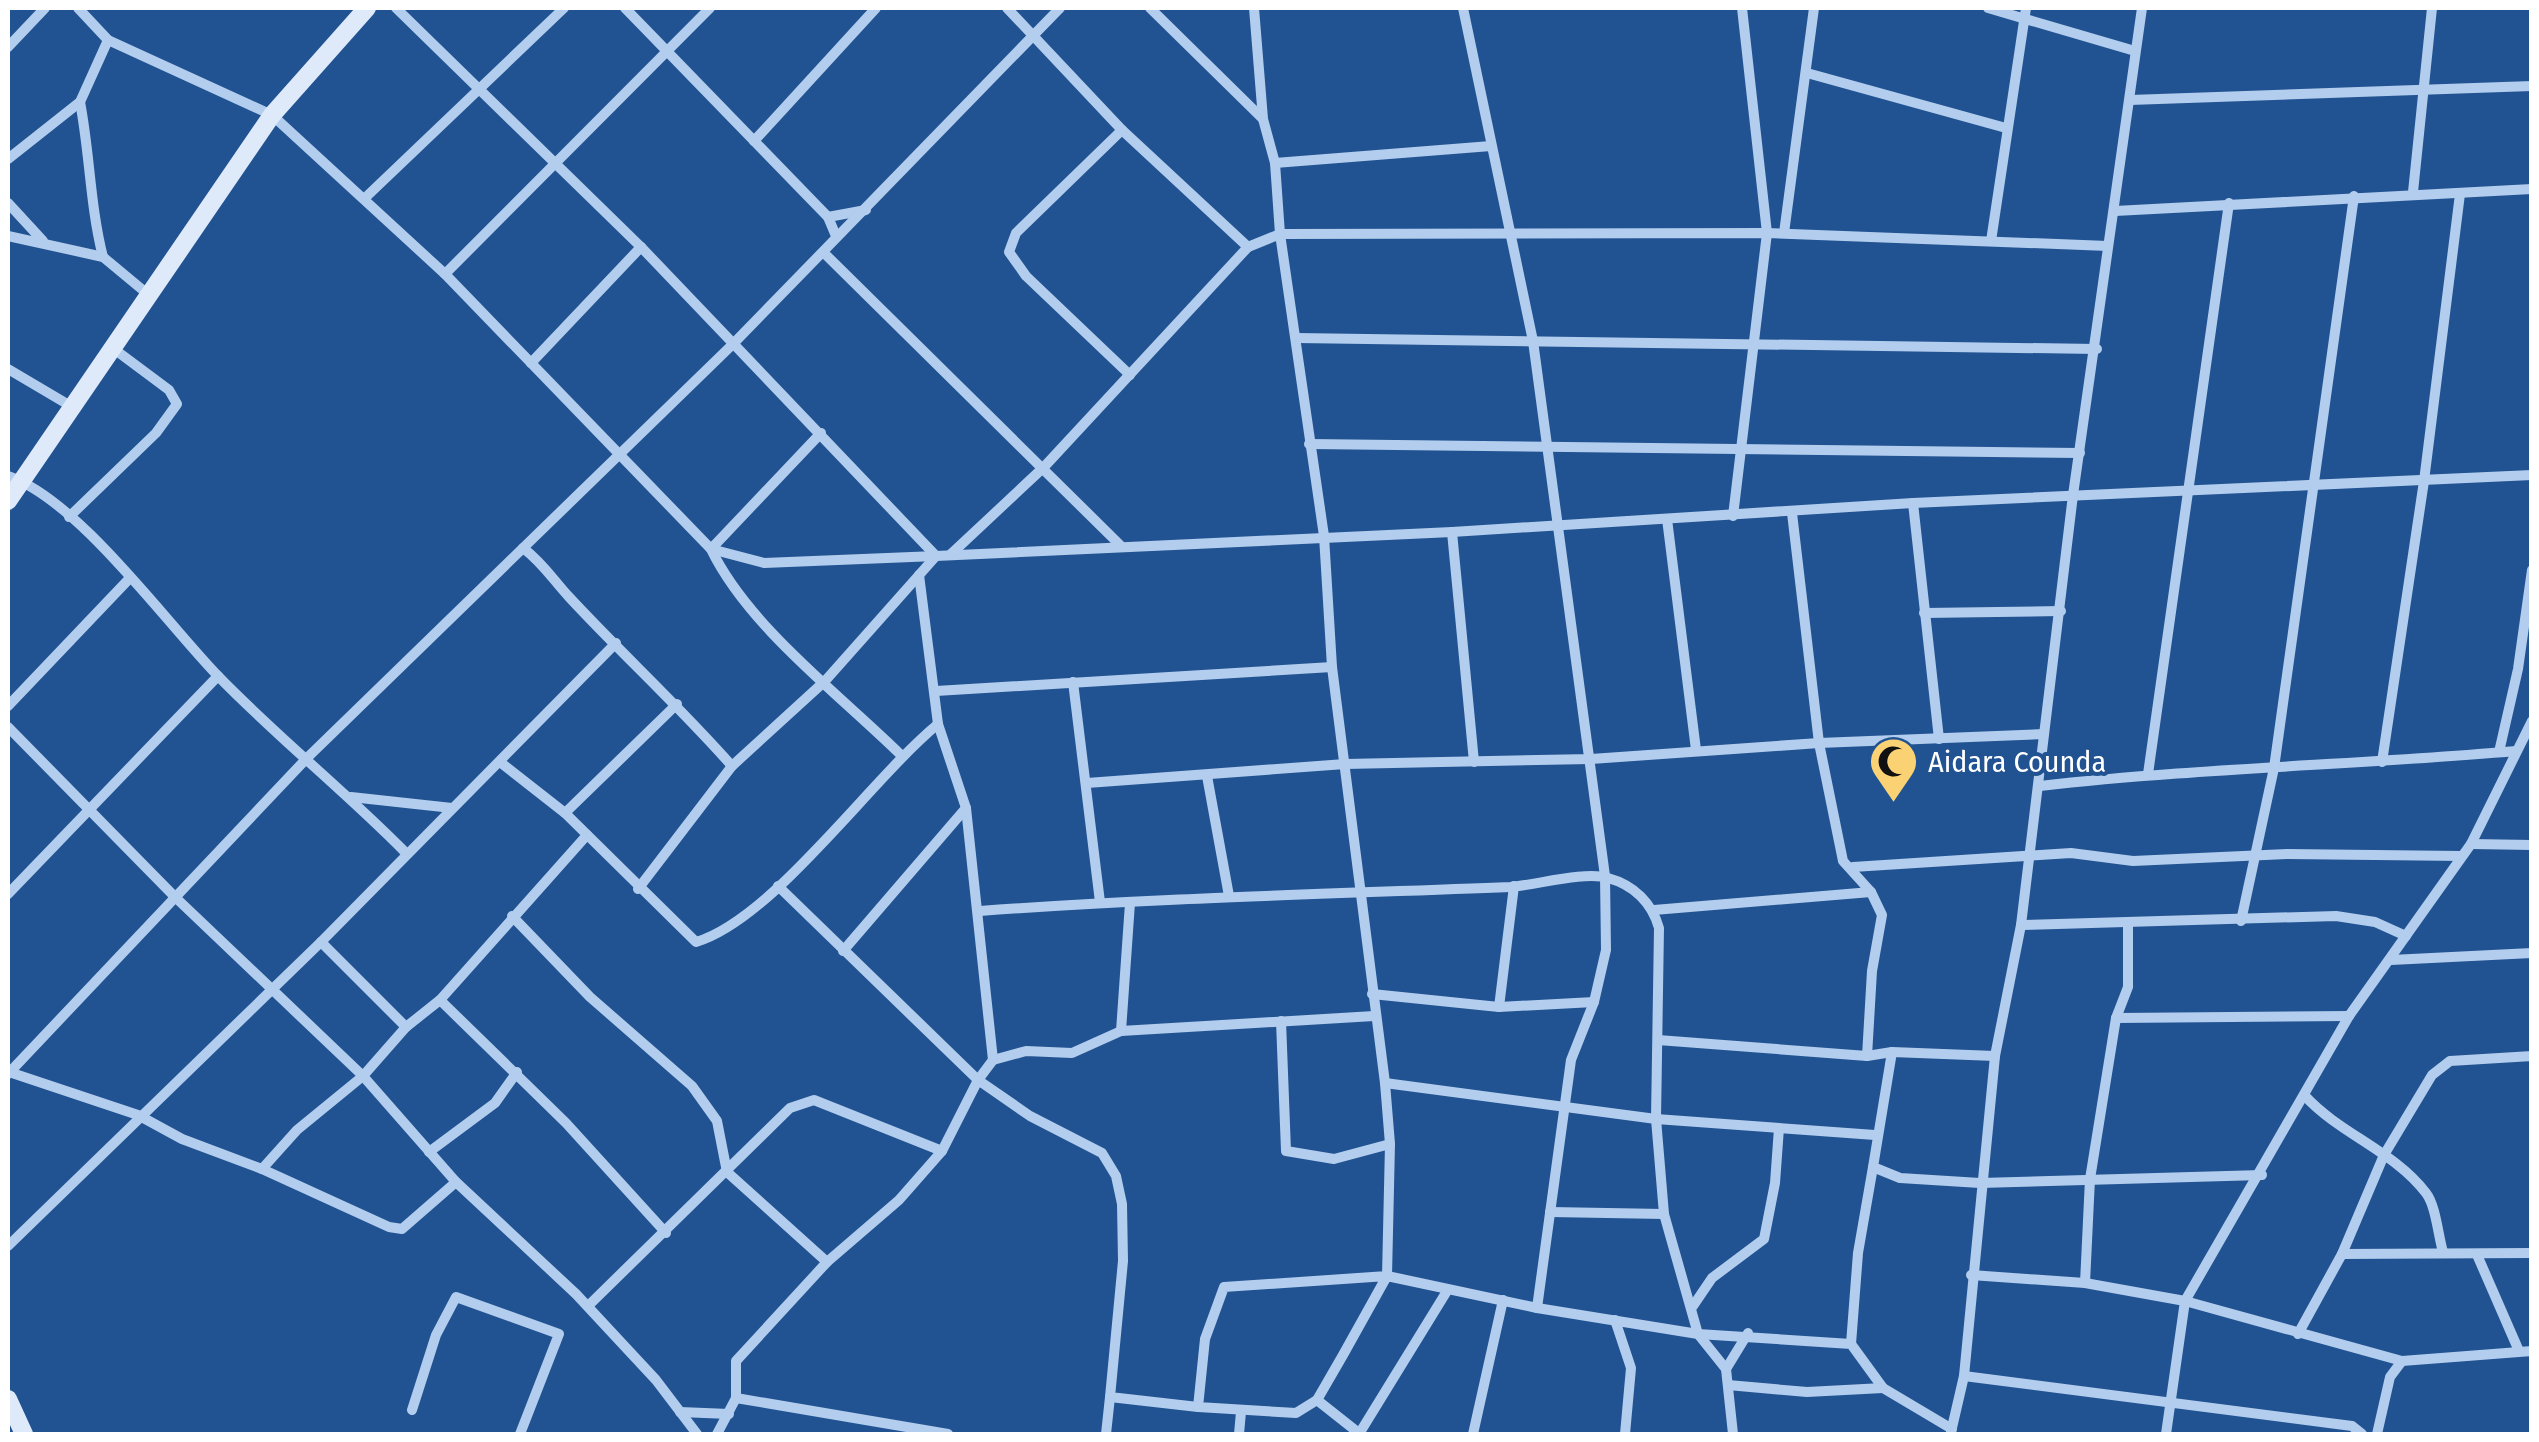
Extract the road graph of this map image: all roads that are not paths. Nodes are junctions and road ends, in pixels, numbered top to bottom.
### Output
1 (45, 8) edge
2 (78, 8) edge
3 (367, 8) edge
4 (396, 8) edge
5 (564, 8) edge
6 (626, 8) edge
7 (710, 8) edge
8 (876, 8) edge
9 (1007, 8) edge
10 (1060, 8) edge
11 (1150, 8) edge
12 (1254, 8) edge
13 (1463, 8) edge
14 (1742, 8) edge
15 (1814, 8) edge
16 (1988, 8) edge
17 (2142, 8) edge
18 (2432, 8) edge
19 (2026, 12) edge
20 (1034, 32) junction
21 (108, 40) junction
22 (8, 47) edge
23 (668, 50) junction
24 (2135, 52) junction
25 (1806, 74) junction
26 (2532, 86) edge
27 (480, 89) junction
28 (2423, 89) junction
29 (2130, 100) junction
30 (80, 102) junction
31 (272, 115) junction
32 (1263, 119) junction
33 (2006, 128) junction
34 (1122, 130) junction
35 (754, 140) junction
36 (1491, 146) junction
37 (8, 158) edge
38 (1274, 163) junction
39 (556, 165) junction
40 (2532, 189) edge
41 (2413, 192) junction
42 (2460, 194) junction
43 (2354, 196) junction
44 (366, 197) junction
45 (2229, 202) junction
46 (8, 203) edge
47 (866, 210) junction
48 (2115, 212) junction
49 (828, 216) junction
50 (1512, 232) junction
51 (1767, 233) junction
52 (1784, 233) junction
53 (1280, 234) junction
54 (8, 236) edge
55 (836, 236) junction
56 (1990, 240) junction
57 (44, 242) junction
58 (2108, 246) junction
59 (1248, 247) junction
60 (641, 248) junction
61 (824, 253) junction
62 (103, 257) junction
63 (445, 274) junction
64 (151, 297) junction
65 (1296, 338) junction
66 (1532, 341) junction
67 (1757, 343) junction
68 (733, 344) junction
69 (114, 348) junction
70 (2097, 349) junction
71 (531, 363) junction
72 (8, 369) edge
73 (1130, 375) junction
74 (74, 408) junction
75 (821, 434) junction
76 (1544, 443) junction
77 (1309, 444) junction
78 (1743, 449) junction
79 (2080, 453) junction
80 (616, 456) junction
81 (1044, 466) junction
82 (2532, 475) edge
83 (15, 479) edge
84 (2424, 481) junction
85 (2313, 486) junction
86 (2186, 490) junction
87 (2073, 495) junction
88 (8, 501) edge
89 (1913, 503) junction
90 (1792, 513) junction
91 (69, 516) junction
92 (1733, 516) junction
93 (1667, 519) junction
94 (1559, 526) junction
95 (1452, 532) junction
96 (1324, 536) junction
97 (1120, 545) junction
98 (523, 548) junction
99 (711, 549) junction
100 (950, 555) junction
101 (936, 556) junction
102 (2532, 570) edge
103 (919, 575) junction
104 (128, 579) junction
105 (2061, 611) junction
106 (1924, 613) junction
107 (616, 643) junction
108 (1332, 667) junction
109 (218, 676) junction
110 (825, 681) junction
111 (1073, 682) junction
112 (936, 691) junction
113 (677, 704) junction
114 (8, 706) edge
115 (2532, 720) edge
116 (938, 724) junction
117 (8, 727) edge
118 (2044, 734) junction
119 (1939, 739) junction
120 (1819, 742) junction
121 (1696, 750) junction
122 (2516, 750) junction
123 (2498, 752) junction
124 (901, 754) junction
125 (308, 758) junction
126 (1590, 759) junction
127 (500, 762) junction
128 (1474, 762) junction
129 (2382, 762) junction
130 (1345, 764) junction
131 (732, 766) junction
132 (2274, 768) junction
133 (2148, 774) junction
134 (1206, 776) junction
135 (1086, 783) junction
136 (2040, 786) junction
137 (351, 798) junction
138 (452, 808) junction
139 (966, 808) junction
140 (88, 810) junction
141 (565, 812) junction
142 (587, 836) junction
143 (2471, 844) junction
144 (2532, 845) edge
145 (406, 853) junction
146 (2027, 855) junction
147 (2253, 856) junction
148 (2462, 856) junction
149 (1853, 867) junction
150 (1605, 876) junction
151 (778, 886) junction
152 (1514, 886) junction
153 (638, 889) junction
154 (1362, 889) junction
155 (1872, 892) junction
156 (8, 894) edge
157 (1229, 896) junction
158 (175, 897) junction
159 (1100, 902) junction
160 (1130, 904) junction
161 (1654, 910) junction
162 (980, 911) junction
163 (512, 916) junction
164 (2128, 922) junction
165 (2240, 922) junction
166 (2021, 925) junction
167 (2406, 936) junction
168 (321, 942) junction
169 (843, 952) junction
170 (2532, 953) edge
171 (2390, 960) junction
172 (270, 987) junction
173 (1372, 994) junction
174 (440, 1000) junction
175 (1594, 1002) junction
176 (1498, 1007) junction
177 (1374, 1016) junction
178 (2349, 1016) junction
179 (2116, 1018) junction
180 (1281, 1022) junction
181 (406, 1027) junction
182 (1121, 1031) junction
183 (1658, 1040) junction
184 (1892, 1052) junction
185 (1867, 1056) junction
186 (1995, 1056) junction
187 (2532, 1056) edge
188 (993, 1060) junction
189 (517, 1072) junction
190 (8, 1073) edge
191 (363, 1076) junction
192 (978, 1080) junction
193 (1385, 1083) junction
194 (2305, 1096) junction
195 (1565, 1106) junction
196 (138, 1115) junction
197 (1656, 1120) junction
198 (1779, 1128) junction
199 (1875, 1135) junction
200 (1390, 1144) junction
201 (942, 1151) junction
202 (429, 1152) junction
203 (2384, 1156) junction
204 (1873, 1167) junction
205 (262, 1169) junction
206 (727, 1172) junction
207 (2262, 1176) junction
208 (2090, 1179) junction
209 (456, 1182) junction
210 (1980, 1183) junction
211 (1550, 1212) junction
212 (1664, 1214) junction
213 (666, 1233) junction
214 (8, 1246) edge
215 (2442, 1252) junction
216 (2532, 1253) edge
217 (2342, 1254) junction
218 (2478, 1257) junction
219 (826, 1262) junction
220 (1971, 1274) junction
221 (1387, 1276) junction
222 (2085, 1283) junction
223 (1447, 1291) junction
224 (1503, 1300) junction
225 (2186, 1301) junction
226 (588, 1306) junction
227 (1693, 1306) junction
228 (1537, 1308) junction
229 (1615, 1320) junction
230 (1698, 1334) junction
231 (1748, 1334) junction
232 (2298, 1334) junction
233 (1851, 1344) junction
234 (2525, 1351) edge
235 (2402, 1360) junction
236 (1726, 1369) junction
237 (1964, 1376) junction
238 (1728, 1385) junction
239 (1884, 1388) junction
240 (736, 1398) junction
241 (1110, 1398) junction
242 (8, 1399) edge
243 (1316, 1400) junction
244 (2169, 1402) junction
245 (1198, 1407) junction
246 (412, 1410) dead end
247 (680, 1412) junction
248 (1241, 1412) junction
249 (729, 1414) junction
250 (1951, 1432) edge
251 (24, 1434) edge
252 (520, 1434) edge
253 (697, 1434) edge
254 (718, 1434) edge
255 (948, 1434) edge
256 (1106, 1434) edge
257 (1240, 1434) edge
258 (1360, 1434) edge
259 (1474, 1434) edge
260 (1624, 1434) edge
261 (1733, 1434) edge
262 (2166, 1434) edge
263 (2362, 1434) edge
264 (2377, 1434) edge

1 - 22 street
2 - 21 street
3 - 31 main road
4 - 27 street
5 - 27 street
6 - 23 street
7 - 23 street
8 - 35 street
9 - 20 street
10 - 20 street
11 - 32 street
12 - 32 street
13 - 36 street
14 - 51 street
15 - 25 street
16 - 19 street
17 - 24 street
18 - 28 street
19 - 24 street
19 - 33 street
20 - 34 street
20 - 47 street
21 - 30 street
21 - 31 street
23 - 35 street
23 - 39 street
24 - 29 street
25 - 33 street
25 - 52 street
26 - 28 street
27 - 39 street
27 - 44 street
28 - 29 street
28 - 41 street
29 - 48 street
30 - 37 street
30 - 62 street
31 - 44 street
31 - 64 main road
32 - 38 street
33 - 56 street
34 - 59 street
34 - 73 street
35 - 49 street
36 - 38 street
36 - 50 street
38 - 53 street
39 - 60 street
39 - 63 street
40 - 42 street
41 - 42 street
41 - 43 street
42 - 84 street
43 - 45 street
43 - 85 street
44 - 63 street
45 - 48 street
45 - 86 street
46 - 57 street
47 - 49 street
47 - 55 street
48 - 58 street
49 - 55 street
50 - 51 street
50 - 53 street
50 - 66 street
51 - 52 street
51 - 67 street
52 - 56 street
53 - 59 street
53 - 65 street
54 - 57 street
55 - 61 street
56 - 58 street
57 - 62 street
58 - 70 street
59 - 73 street
60 - 68 street
60 - 71 street
61 - 68 street
61 - 81 street
62 - 64 street
63 - 71 street
64 - 69 main road
65 - 66 street
65 - 77 street
66 - 67 street
66 - 76 street
67 - 70 street
67 - 78 street
68 - 75 street
68 - 80 street
69 - 74 main road
69 - 91 street
70 - 79 street
71 - 80 street
72 - 74 street
73 - 81 street
74 - 83 main road
75 - 99 street
75 - 101 street
76 - 77 street
76 - 78 street
76 - 94 street
77 - 96 street
78 - 79 street
78 - 92 street
79 - 87 street
80 - 98 street
80 - 99 street
81 - 97 street
81 - 100 street
82 - 84 street
83 - 88 main road
83 - 91 street
84 - 85 street
84 - 129 street
85 - 86 street
85 - 132 street
86 - 87 street
86 - 133 street
87 - 89 street
87 - 105 street
89 - 90 street
89 - 106 street
90 - 92 street
90 - 120 street
91 - 104 street
92 - 93 street
93 - 94 street
93 - 121 street
94 - 95 street
94 - 126 street
95 - 96 street
95 - 128 street
96 - 97 street
96 - 108 street
97 - 100 street
98 - 107 street
98 - 125 street
99 - 101 street
99 - 110 street
100 - 101 street
101 - 103 street
102 - 123 street
103 - 110 street
103 - 112 street
104 - 109 street
104 - 114 street
105 - 106 street
105 - 118 street
106 - 119 street
107 - 113 street
107 - 127 street
108 - 111 street
108 - 130 street
109 - 125 street
109 - 140 street
110 - 124 street
110 - 131 street
111 - 112 street
111 - 135 street
112 - 116 street
113 - 131 street
113 - 141 street
115 - 122 street
116 - 124 street
116 - 139 street
117 - 140 street
118 - 119 street
118 - 136 street
119 - 120 street
120 - 121 street
120 - 149 street
121 - 126 street
122 - 123 street
122 - 143 street
123 - 129 street
124 - 151 street
125 - 137 street
125 - 158 street
126 - 128 street
126 - 150 street
127 - 138 street
127 - 141 street
128 - 130 street
129 - 132 street
130 - 134 street
130 - 154 street
131 - 153 street
132 - 133 street
132 - 147 street
133 - 136 street
134 - 135 street
134 - 157 street
135 - 159 street
136 - 146 street
137 - 138 street
137 - 145 street
138 - 145 street
139 - 162 street
139 - 169 street
140 - 156 street
140 - 158 street
141 - 142 street
142 - 153 street
142 - 163 street
143 - 144 street
143 - 148 street
145 - 168 street
146 - 147 street
146 - 149 street
146 - 166 street
147 - 148 street
147 - 165 street
148 - 167 street
149 - 155 street
150 - 152 street
150 - 161 street
150 - 175 street
151 - 153 street
151 - 169 street
152 - 154 street
152 - 176 street
154 - 157 street
154 - 173 street
155 - 161 street
155 - 185 street
157 - 160 street
158 - 172 street
158 - 190 street
159 - 160 street
159 - 162 street
160 - 182 street
161 - 183 street
162 - 188 street
163 - 174 street
163 - 206 street
164 - 165 street
164 - 166 street
164 - 179 street
165 - 167 street
166 - 186 street
167 - 171 street
168 - 172 street
168 - 181 street
169 - 192 street
170 - 171 street
171 - 178 street
172 - 191 street
172 - 196 street
173 - 176 street
173 - 177 street
174 - 181 street
174 - 189 street
175 - 176 street
175 - 195 street
177 - 180 street
177 - 193 street
178 - 179 street
178 - 194 street
179 - 208 street
180 - 182 street
180 - 200 street
181 - 191 street
182 - 188 street
183 - 185 street
183 - 197 street
184 - 185 street
184 - 186 street
184 - 199 street
186 - 210 street
187 - 203 street
188 - 192 street
189 - 202 street
189 - 213 street
190 - 196 street
191 - 202 street
191 - 205 street
192 - 201 street
192 - 241 street
193 - 195 street
193 - 200 street
194 - 203 street
194 - 207 street
195 - 197 street
195 - 211 street
196 - 205 street
196 - 214 street
197 - 198 street
197 - 212 street
198 - 199 street
198 - 227 street
199 - 204 street
200 - 221 street
201 - 206 street
201 - 219 street
202 - 209 street
203 - 215 street
203 - 217 street
204 - 210 street
204 - 233 street
205 - 209 street
206 - 213 street
206 - 219 street
207 - 208 street
207 - 225 street
208 - 210 street
208 - 222 street
209 - 226 street
210 - 220 street
211 - 212 street
211 - 228 street
212 - 227 street
213 - 226 street
215 - 217 street
215 - 218 street
216 - 218 street
217 - 232 street
218 - 234 street
219 - 240 street
220 - 222 street
220 - 237 street
221 - 223 street
221 - 243 street
221 - 245 street
222 - 225 street
223 - 224 street
223 - 258 street
224 - 228 street
224 - 259 street
225 - 232 street
225 - 244 street
226 - 247 street
227 - 230 street
228 - 229 street
229 - 230 street
229 - 260 street
230 - 231 street
230 - 236 street
231 - 233 street
231 - 236 street
232 - 235 street
233 - 239 street
234 - 235 street
235 - 264 street
236 - 238 street
237 - 244 street
237 - 250 street
238 - 239 street
238 - 261 street
239 - 250 street
240 - 249 street
240 - 255 street
241 - 245 street
241 - 256 street
242 - 251 main road
243 - 248 street
243 - 258 street
244 - 262 street
244 - 263 street
245 - 248 street
246 - 252 street
247 - 249 street
247 - 253 street
248 - 257 street
249 - 254 street

